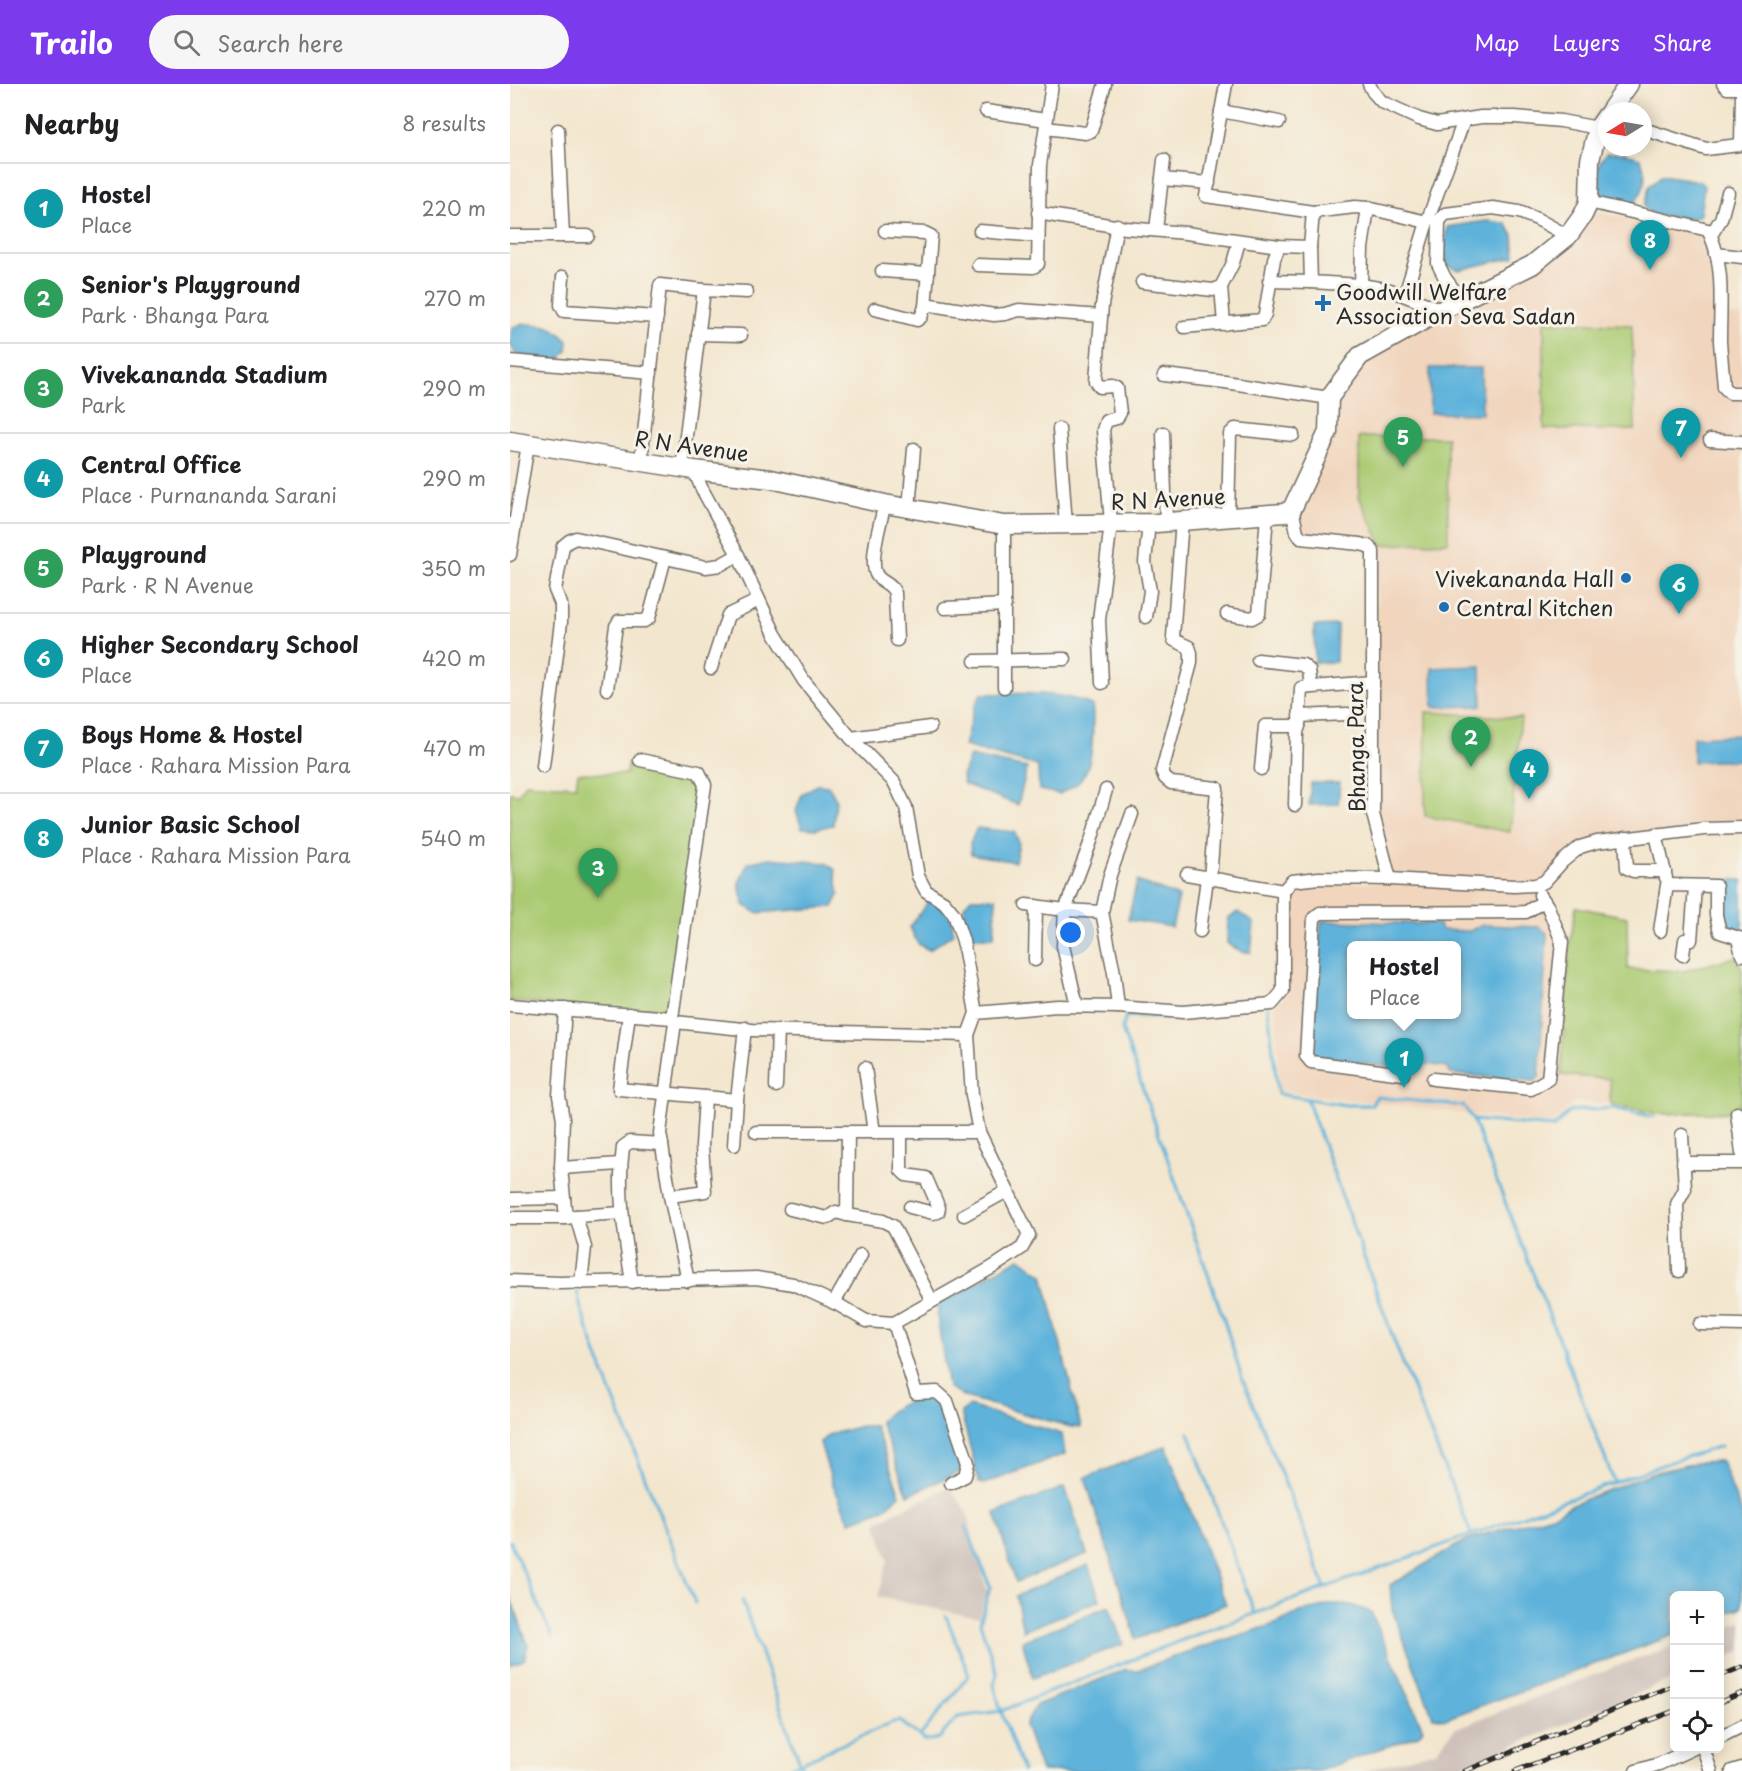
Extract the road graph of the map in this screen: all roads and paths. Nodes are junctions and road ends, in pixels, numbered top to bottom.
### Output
1 (1052, 84) edge
2 (1105, 84) edge
3 (1226, 84) edge
4 (1369, 84) edge
5 (1629, 84) edge
6 (1723, 84) edge
7 (1616, 102) edge
8 (1742, 102) edge
9 (986, 111) dead end
10 (1221, 111) junction
11 (1598, 119) edge
12 (1464, 120) junction
13 (1279, 122) dead end
14 (1046, 124) junction
15 (558, 130) dead end
16 (1652, 132) edge
17 (1598, 138) edge
18 (1164, 160) dead end
19 (1162, 179) junction
20 (1209, 183) junction
21 (1728, 193) dead end
22 (1589, 202) junction
23 (1368, 208) junction
24 (1313, 212) junction
25 (1038, 213) junction
26 (1427, 222) junction
27 (1117, 225) junction
28 (1156, 230) junction
29 (885, 231) dead end
30 (980, 231) dead end
31 (1711, 235) junction
32 (510, 236) edge
33 (563, 236) junction
34 (588, 236) dead end
35 (1038, 236) junction
36 (1568, 236) junction
37 (1239, 241) junction
38 (1279, 246) junction
39 (1310, 247) junction
40 (1716, 254) junction
41 (1742, 257) edge
42 (978, 265) dead end
43 (882, 270) dead end
44 (928, 274) junction
45 (563, 277) dead end
46 (1269, 281) junction
47 (1142, 282) dead end
48 (1311, 282) junction
49 (1361, 285) junction
50 (1221, 287) junction
51 (704, 290) junction
52 (747, 292) dead end
53 (1405, 296) junction
54 (1461, 300) junction
55 (925, 307) junction
56 (875, 309) dead end
57 (1442, 310) junction
58 (1101, 316) junction
59 (657, 317) junction
60 (1224, 324) junction
61 (1184, 327) dead end
62 (698, 334) junction
63 (741, 335) dead end
64 (510, 361) edge
65 (651, 373) junction
66 (1164, 375) dead end
67 (1742, 393) edge
68 (1329, 398) junction
69 (1059, 429) dead end
70 (1163, 433) dead end
71 (1293, 435) dead end
72 (1710, 440) dead end
73 (519, 442) edge
74 (1742, 442) edge
75 (914, 449) dead end
76 (641, 461) junction
77 (688, 469) junction
78 (885, 504) junction
79 (909, 508) junction
80 (1292, 509) junction
81 (1267, 516) junction
82 (1228, 517) junction
83 (1166, 521) junction
84 (1111, 524) junction
85 (1004, 525) junction
86 (1066, 525) junction
87 (510, 555) edge
88 (738, 555) junction
89 (665, 558) junction
90 (759, 600) junction
91 (1005, 605) junction
92 (945, 608) dead end
93 (1227, 614) dead end
94 (1146, 617) dead end
95 (897, 640) dead end
96 (1065, 659) dead end
97 (1258, 660) dead end
98 (975, 661) dead end
99 (1006, 662) junction
100 (711, 668) dead end
101 (1374, 682) junction
102 (1102, 683) dead end
103 (1004, 687) dead end
104 (1311, 687) junction
105 (607, 689) dead end
106 (1348, 714) dead end
107 (1299, 721) junction
108 (930, 727) dead end
109 (851, 738) junction
110 (640, 760) dead end
111 (543, 766) dead end
112 (1261, 769) dead end
113 (1106, 790) dead end
114 (1295, 805) dead end
115 (1132, 814) dead end
116 (1742, 828) edge
117 (1656, 834) junction
118 (1625, 838) junction
119 (1665, 871) junction
120 (1186, 874) dead end
121 (1208, 878) junction
122 (1390, 879) junction
123 (1535, 885) junction
124 (1667, 885) junction
125 (1695, 887) junction
126 (1283, 891) junction
127 (1544, 901) junction
128 (1065, 910) junction
129 (1101, 912) junction
130 (1200, 931) dead end
131 (1660, 931) dead end
132 (1740, 939) edge
133 (1683, 955) dead end
134 (1742, 955) edge
135 (1035, 960) dead end
136 (510, 1005) edge
137 (1077, 1006) junction
138 (1118, 1007) junction
139 (566, 1009) junction
140 (976, 1013) junction
141 (629, 1014) junction
142 (674, 1020) junction
143 (746, 1028) junction
144 (778, 1030) junction
145 (968, 1035) junction
146 (865, 1068) dead end
147 (1402, 1074) dead end
148 (1433, 1079) dead end
149 (777, 1086) dead end
150 (665, 1095) junction
151 (705, 1097) junction
152 (737, 1100) junction
153 (1737, 1113) dead end
154 (756, 1132) dead end
155 (901, 1132) junction
156 (979, 1132) junction
157 (848, 1133) junction
158 (874, 1133) junction
159 (1682, 1135) dead end
160 (662, 1144) junction
161 (734, 1145) dead end
162 (1742, 1153) edge
163 (1683, 1163) junction
164 (1742, 1163) edge
165 (621, 1164) junction
166 (561, 1168) junction
167 (1007, 1191) junction
168 (670, 1196) junction
169 (564, 1198) junction
170 (512, 1199) dead end
171 (910, 1207) dead end
172 (790, 1209) dead end
173 (622, 1213) junction
174 (847, 1215) junction
175 (964, 1215) dead end
176 (571, 1217) junction
177 (510, 1218) edge
178 (861, 1255) dead end
179 (1679, 1271) dead end
180 (510, 1281) edge
181 (688, 1281) junction
182 (632, 1282) junction
183 (581, 1283) junction
184 (932, 1301) junction
185 (834, 1303) junction
186 (894, 1323) junction
187 (1700, 1324) dead end
188 (1742, 1325) edge
189 (951, 1483) dead end
190 (1742, 1726) edge
191 (1724, 1735) edge
192 (1685, 1753) edge
193 (1704, 1753) edge
194 (1742, 1768) edge
195 (1636, 1771) edge
196 (1711, 1771) edge
197 (1732, 1771) edge

1 - 14 street
2 - 14 street
3 - 10 street
4 - 12 street
5 - 7 main road
6 - 8 street
8 - 16 street
9 - 14 street
10 - 13 street
10 - 20 street
11 - 12 street
12 - 26 street
14 - 25 street
15 - 33 street
17 - 22 main road
18 - 19 street
19 - 20 street
19 - 28 street
20 - 24 street
21 - 31 street
22 - 31 street
22 - 36 main road
23 - 24 street
23 - 26 street
23 - 49 street
24 - 39 street
25 - 27 street
25 - 35 street
26 - 53 street
27 - 28 street
27 - 58 street
28 - 37 street
29 - 44 street
30 - 35 street
31 - 40 street
32 - 33 street
33 - 34 street
35 - 42 street
36 - 54 main road
36 - 54 street
37 - 38 street
37 - 50 street
38 - 39 street
38 - 46 street
39 - 48 street
40 - 41 street
40 - 67 street
43 - 44 street
44 - 55 street
45 - 59 street
46 - 48 street
46 - 60 street
47 - 50 street
48 - 49 street
49 - 53 street
50 - 60 street
51 - 52 street
51 - 59 street
51 - 62 street
53 - 57 street
54 - 57 main road
55 - 56 street
55 - 58 street
57 - 68 main road
58 - 84 street
59 - 65 street
60 - 61 street
62 - 63 street
62 - 77 street
64 - 65 street
65 - 76 street
66 - 68 street
68 - 80 main road
69 - 86 street
70 - 83 street
71 - 82 street
72 - 74 street
73 - 76 main road, R N Avenue
73 - 87 street
75 - 79 street
76 - 77 main road, R N Avenue
77 - 78 main road, R N Avenue
77 - 88 street
78 - 79 main road, R N Avenue
78 - 95 street
79 - 85 main road, R N Avenue
80 - 81 main road, R N Avenue
80 - 101 street, Bhanga Para
81 - 82 main road, R N Avenue
81 - 93 street
82 - 83 main road, R N Avenue
83 - 84 main road, R N Avenue
83 - 94 street
83 - 121 street
84 - 86 main road, R N Avenue
84 - 102 street
85 - 86 main road, R N Avenue
85 - 91 street
88 - 89 street
88 - 90 street
89 - 105 street
89 - 111 street
90 - 100 street
90 - 109 street
91 - 92 street
91 - 99 street
96 - 99 street
97 - 104 street
98 - 99 street
99 - 103 street
101 - 104 street
101 - 122 street, Bhanga Para
104 - 107 street
106 - 107 street
107 - 112 street
107 - 114 street
108 - 109 street
109 - 140 street
110 - 142 street
113 - 128 street
115 - 129 street
116 - 117 street
117 - 118 street
117 - 119 street
118 - 119 street
118 - 123 street
119 - 124 street
120 - 121 street
121 - 126 street
121 - 130 street
122 - 123 street
122 - 126 street
123 - 127 street
124 - 125 street
124 - 131 street
125 - 132 street
125 - 133 street
126 - 138 street
127 - 147 street
127 - 148 street
128 - 129 street
128 - 135 street
128 - 137 street
129 - 138 street
132 - 134 street
136 - 139 street
137 - 138 street
137 - 140 street
139 - 141 street
139 - 166 street
140 - 145 street
141 - 142 street
141 - 150 street
142 - 143 street
142 - 150 street
143 - 144 street
143 - 152 street
144 - 145 street
144 - 149 street
145 - 156 street
146 - 158 street
150 - 151 street
150 - 160 street
151 - 152 street
151 - 168 street
152 - 161 street
153 - 162 street
154 - 157 street
155 - 156 street
155 - 158 street
155 - 171 street
156 - 167 street
157 - 158 street
157 - 174 street
159 - 163 street
160 - 165 street
160 - 168 street
163 - 164 street
163 - 179 street
165 - 166 street
165 - 173 street
166 - 169 street
167 - 175 street
167 - 184 street
168 - 181 street
169 - 170 street
169 - 176 street
172 - 174 street
173 - 176 street
173 - 182 street
174 - 184 street
176 - 177 street
176 - 183 street
178 - 185 street
180 - 183 street
181 - 182 street
181 - 185 street
182 - 183 street
184 - 186 street
185 - 186 street
186 - 189 street
187 - 188 street
190 - 191 street
192 - 195 street
193 - 196 street
194 - 197 street

